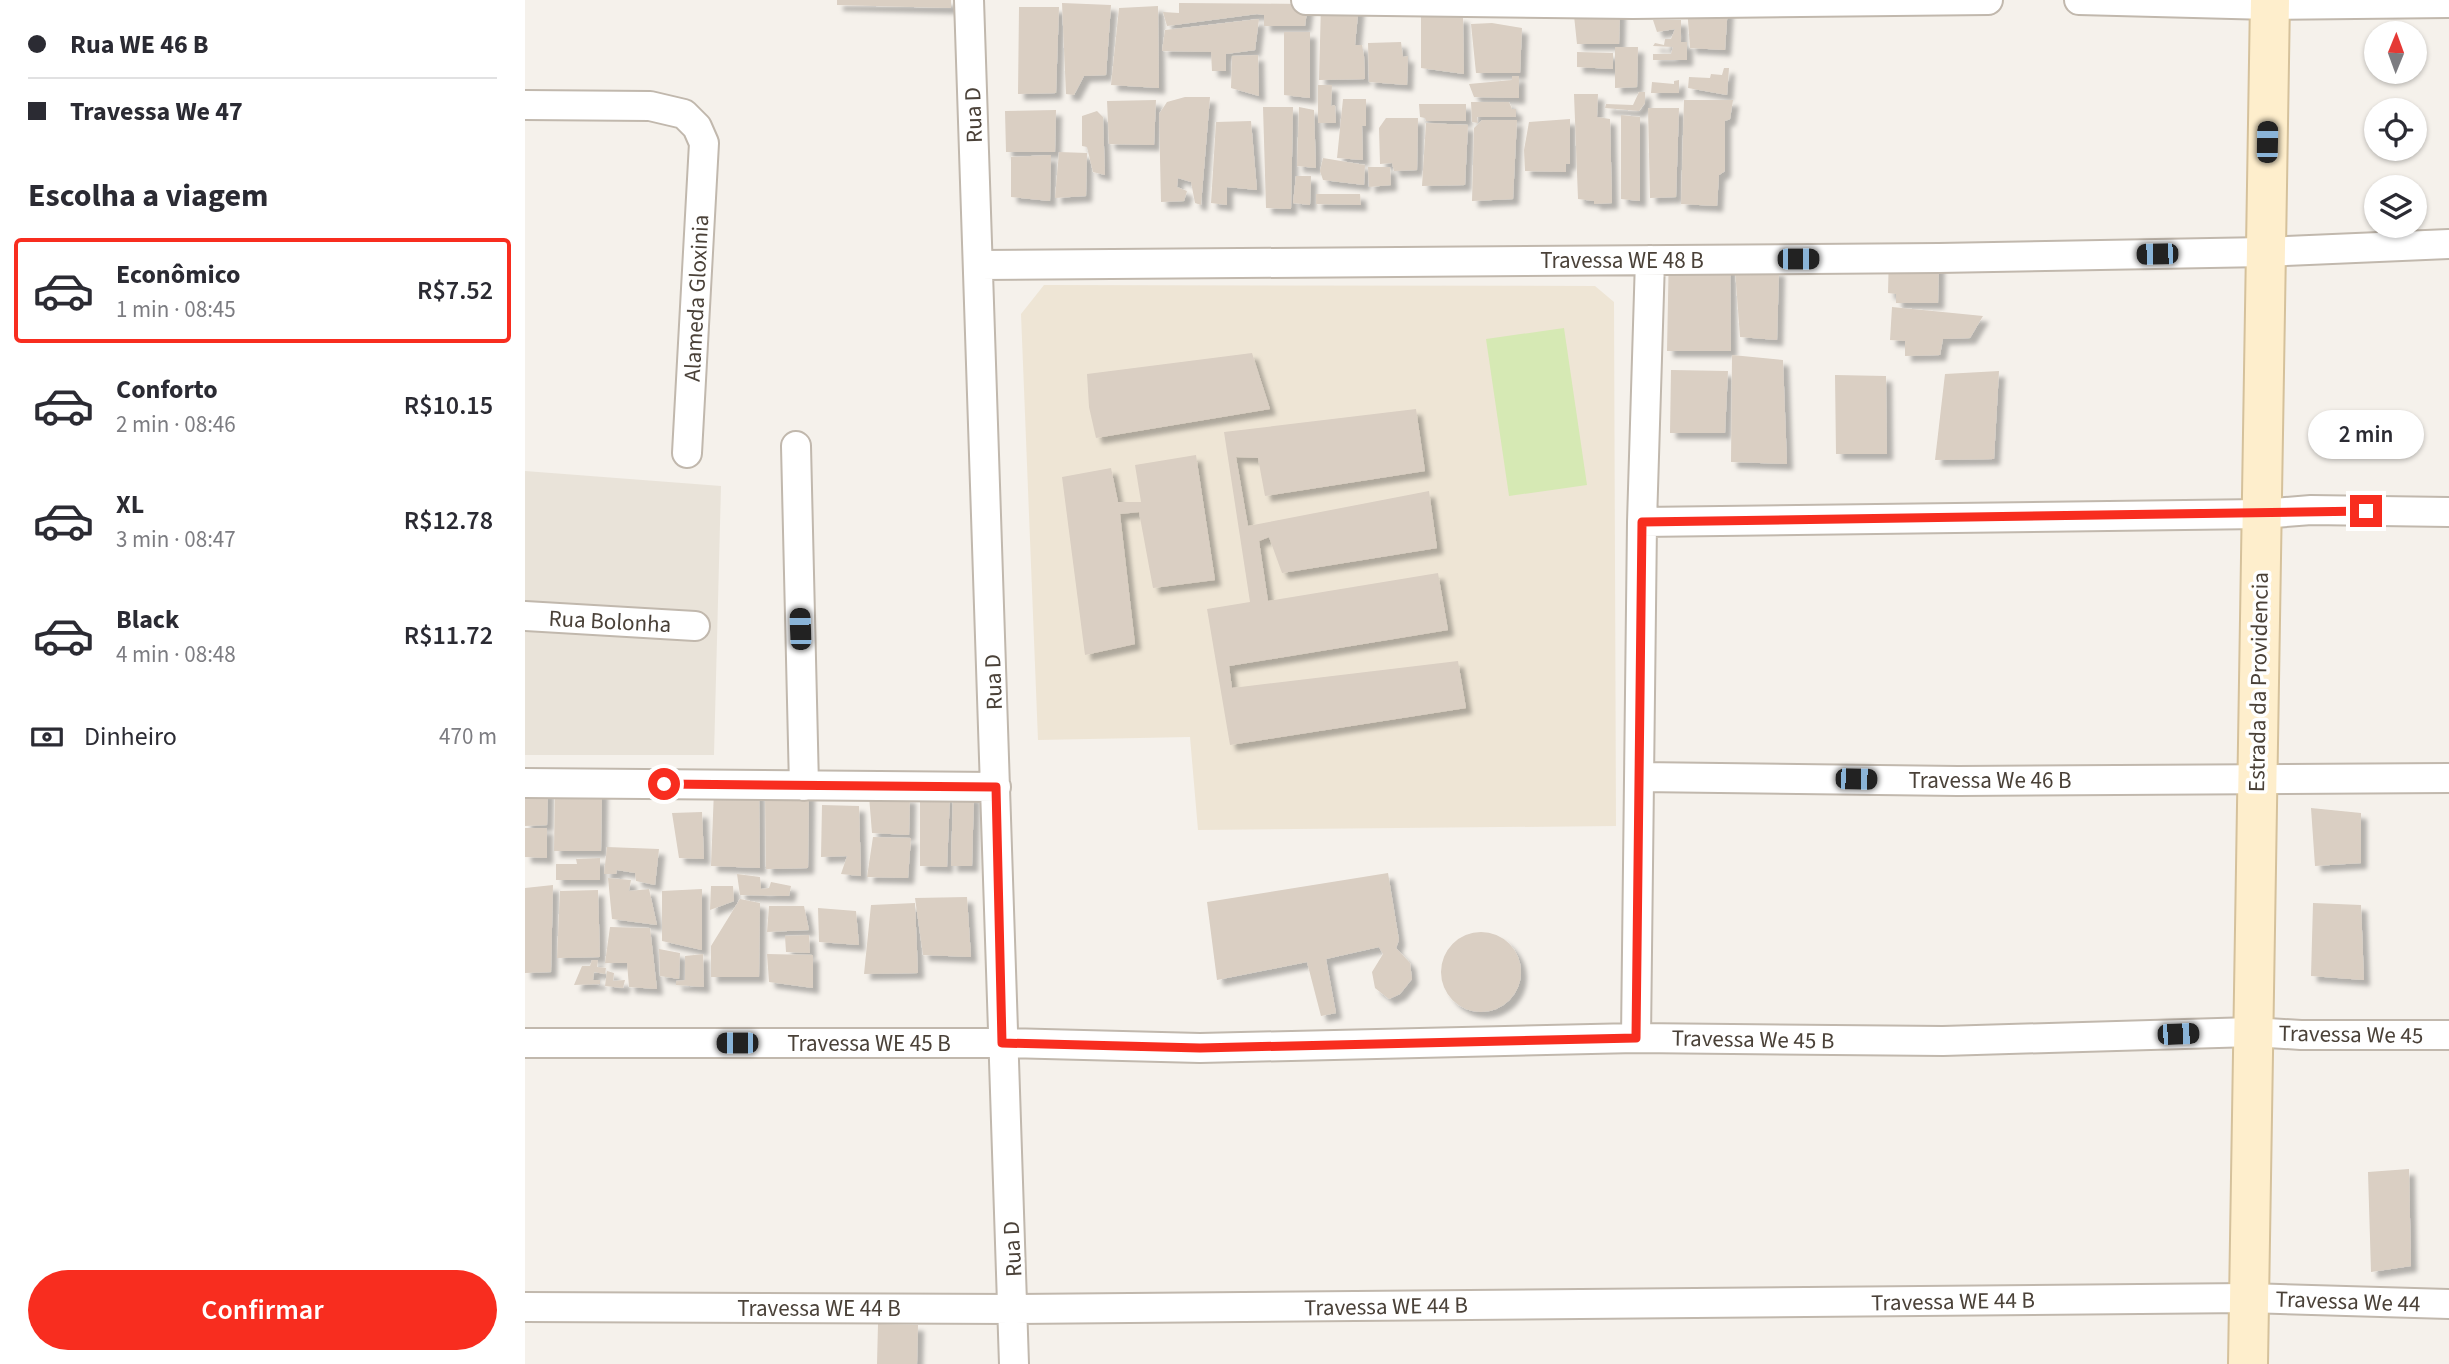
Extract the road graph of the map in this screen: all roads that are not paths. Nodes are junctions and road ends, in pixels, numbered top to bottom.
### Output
1 (969, 0) edge
2 (1306, 0) edge
3 (1988, 0) edge
4 (2079, 0) edge
5 (2270, 3) edge
6 (2449, 3) edge
7 (525, 105) edge
8 (2449, 244) edge
9 (2265, 252) junction
10 (1650, 260) junction
11 (979, 265) junction
12 (796, 446) dead end
13 (687, 453) dead end
14 (2449, 512) edge
15 (2261, 514) junction
16 (1642, 522) junction
17 (525, 616) edge
18 (695, 625) dead end
19 (1640, 777) junction
20 (2449, 778) edge
21 (2256, 780) junction
22 (525, 783) edge
23 (804, 786) junction
24 (996, 787) junction
25 (2252, 1032) junction
26 (2449, 1035) edge
27 (1636, 1038) junction
28 (525, 1043) edge
29 (1002, 1043) junction
30 (2248, 1298) junction
31 (2449, 1304) edge
32 (525, 1307) edge
33 (1014, 1309) junction
34 (1014, 1364) edge
35 (2248, 1364) edge

1 - 11 street, Rua D
2 - 3 street
4 - 5 street
5 - 6 street
5 - 9 main road, Estrada da Providencia
7 - 13 street, Alameda Gloxinia
8 - 9 street, Travessa WE 48 B
9 - 10 street, Travessa WE 48 B
9 - 15 main road, Estrada da Providencia
10 - 11 street, Travessa WE 48 B
10 - 16 street
11 - 24 street, Rua D
12 - 23 street
14 - 15 street
15 - 16 street
15 - 21 main road, Estrada da Providencia
16 - 19 street
17 - 18 street, Rua Bolonha
19 - 21 street, Travessa We 46 B
19 - 27 street
20 - 21 street, Travessa We 46 B
21 - 25 main road, Estrada da Providencia
22 - 23 street
23 - 24 street
24 - 29 street, Rua D
25 - 26 street, Travessa We 45
25 - 27 street, Travessa We 45 B
25 - 30 main road, Estrada da Providencia
27 - 29 street, Travessa We 45 B
28 - 29 street, Travessa WE 45 B
29 - 33 street, Rua D
30 - 31 street, Travessa We 44
30 - 33 street, Travessa WE 44 B
30 - 35 main road, Estrada da Providencia
32 - 33 street, Travessa WE 44 B
33 - 34 street, Rua D

